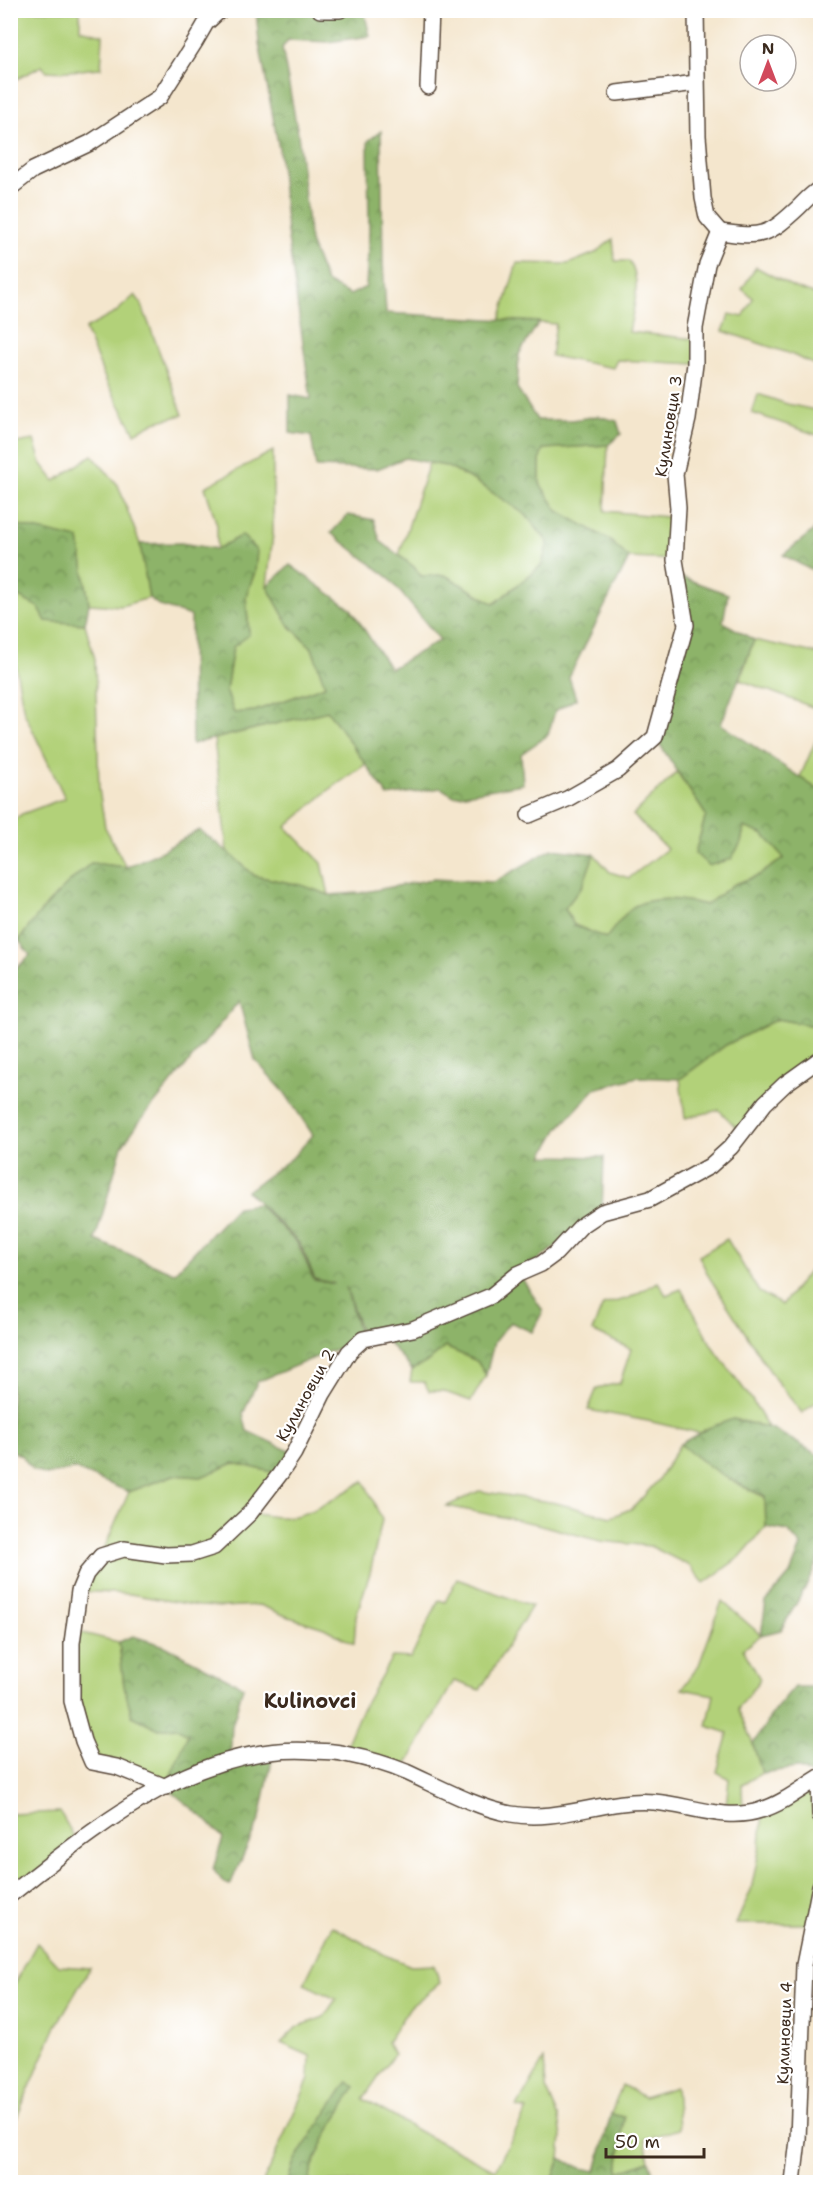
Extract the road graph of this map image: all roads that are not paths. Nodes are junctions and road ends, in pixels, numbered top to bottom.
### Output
1 (222, 10) edge
2 (320, 10) edge
3 (340, 10) edge
4 (431, 10) edge
5 (696, 10) edge
6 (696, 83) junction
7 (428, 87) dead end
8 (617, 93) dead end
9 (10, 188) edge
10 (820, 189) edge
11 (720, 232) junction
12 (529, 815) dead end
13 (820, 1059) edge
14 (820, 1778) edge
15 (166, 1787) junction
16 (820, 1815) edge
17 (820, 1886) edge
18 (10, 1895) edge
19 (793, 2182) edge

1 - 9 street
2 - 3 street
4 - 7 street
5 - 6 street
6 - 8 street
6 - 11 street
10 - 11 street
11 - 12 street, Кулиновци 3
13 - 15 street, Кулиновци 2
14 - 15 street
14 - 16 street
15 - 18 street
17 - 19 street, Кулиновци 4

